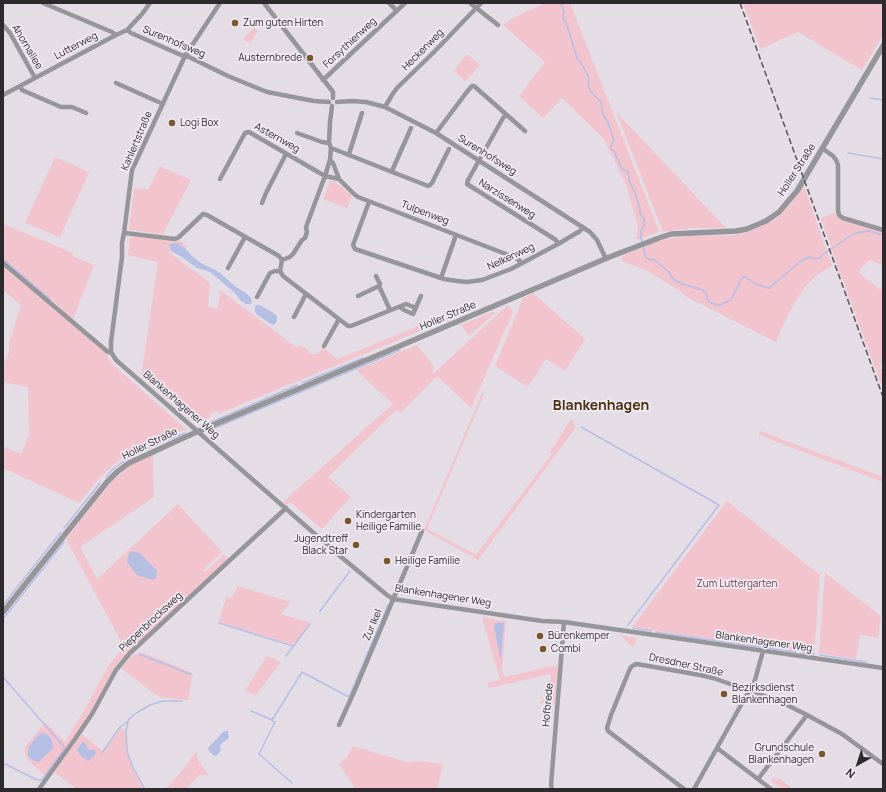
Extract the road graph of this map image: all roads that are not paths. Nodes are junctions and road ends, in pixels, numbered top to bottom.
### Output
1 (43, 3) edge
2 (150, 3) edge
3 (220, 3) edge
4 (264, 3) edge
5 (389, 3) edge
6 (405, 3) edge
7 (470, 3) edge
8 (481, 3) edge
9 (477, 8) junction
10 (397, 11) junction
11 (3, 25) edge
12 (498, 25) dead end
13 (127, 30) junction
14 (116, 35) junction
15 (883, 46) edge
16 (185, 56) junction
17 (35, 78) junction
18 (323, 80) junction
19 (116, 83) dead end
20 (20, 86) junction
21 (3, 95) edge
22 (333, 102) junction
23 (163, 104) junction
24 (385, 107) junction
25 (86, 113) dead end
26 (362, 113) dead end
27 (506, 115) junction
28 (411, 128) dead end
29 (525, 131) dead end
30 (297, 133) dead end
31 (436, 134) junction
32 (330, 145) junction
33 (822, 148) junction
34 (449, 149) dead end
35 (286, 154) junction
36 (349, 154) junction
37 (330, 160) junction
38 (479, 161) junction
39 (392, 171) junction
40 (325, 176) junction
41 (220, 179) dead end
42 (339, 179) junction
43 (369, 202) junction
44 (262, 203) dead end
45 (583, 227) junction
46 (883, 230) edge
47 (124, 233) junction
48 (456, 234) junction
49 (246, 237) junction
50 (558, 244) junction
51 (606, 259) junction
52 (282, 260) junction
53 (3, 263) edge
54 (521, 263) junction
55 (228, 268) dead end
56 (280, 271) junction
57 (376, 276) dead end
58 (441, 278) junction
59 (379, 286) junction
60 (306, 294) junction
61 (358, 296) dead end
62 (420, 296) dead end
63 (257, 297) dead end
64 (390, 310) junction
65 (294, 316) dead end
66 (339, 319) junction
67 (324, 346) dead end
68 (111, 352) junction
69 (197, 432) junction
70 (286, 508) junction
71 (422, 531) dead end
72 (393, 599) junction
73 (3, 612) edge
74 (564, 622) junction
75 (763, 651) junction
76 (883, 668) edge
77 (749, 691) junction
78 (807, 715) junction
79 (339, 725) dead end
80 (717, 748) junction
81 (883, 764) edge
82 (758, 779) junction
83 (39, 789) edge
84 (552, 789) edge
85 (684, 789) edge
86 (694, 789) edge
87 (772, 789) edge

1 - 14 street
2 - 13 street, Lutterweg
3 - 16 street, Kahlertstraße
4 - 18 street
5 - 10 street
6 - 10 street, Forsythienweg
7 - 9 street
8 - 9 street, Heckenweg
9 - 12 street
9 - 24 street, Heckenweg
10 - 18 street, Forsythienweg
11 - 17 street, Ahornallee
13 - 14 street, Lutterweg
13 - 16 street, Surenhofsweg
14 - 17 street, Lutterweg
15 - 33 street, Holler Straße
16 - 22 street, Surenhofsweg
16 - 23 street, Kahlertstraße
17 - 20 street, Lutterweg
18 - 22 street
19 - 23 street, Kahlertstraße
20 - 21 street, Lutterweg
20 - 25 street
22 - 24 street, Surenhofsweg
22 - 32 street
23 - 47 street, Kahlertstraße
24 - 31 street, Surenhofsweg
26 - 36 street
27 - 29 street
27 - 31 street
27 - 38 street
28 - 39 street
30 - 32 street
31 - 38 street, Surenhofsweg
32 - 36 street
32 - 37 street
33 - 46 street
33 - 51 street, Holler Straße
34 - 39 street
35 - 40 street, Asternweg
35 - 41 street, Asternweg
35 - 44 street
36 - 39 street
37 - 40 street
37 - 42 street
38 - 45 street, Surenhofsweg
38 - 50 street, Narzissenweg
40 - 42 street
40 - 52 street
42 - 43 street, Tulpenweg
43 - 48 street, Tulpenweg
43 - 58 street, Nelkenweg
45 - 50 street, Nelkenweg
45 - 51 street, Surenhofsweg
47 - 49 street
47 - 68 street, Kahlertstraße
48 - 54 street, Tulpenweg
48 - 58 street
49 - 52 street
49 - 55 street
50 - 54 street, Nelkenweg
51 - 69 street, Holler Straße
52 - 56 street
53 - 68 street, Blankenhagener Weg
54 - 58 street, Nelkenweg
56 - 60 street
56 - 63 street
57 - 59 street
59 - 61 street
59 - 64 street
60 - 65 street
60 - 66 street
62 - 64 street
64 - 66 street
66 - 67 street
68 - 69 street, Blankenhagener Weg
69 - 70 street, Blankenhagener Weg
69 - 73 street, Holler Straße
70 - 72 street, Blankenhagener Weg
70 - 83 street, Piepenbrocksweg
71 - 72 street, Zur Ikel
72 - 74 street, Blankenhagener Weg
72 - 79 street, Zur Ikel
74 - 75 street, Blankenhagener Weg
74 - 84 street, Hofbrede
75 - 76 street, Blankenhagener Weg
75 - 77 street
77 - 78 street, Dresdner Straße
77 - 80 street
77 - 85 street, Dresdner Straße
78 - 81 street, Dresdner Straße
78 - 82 street
80 - 82 street
80 - 86 street
82 - 87 street

